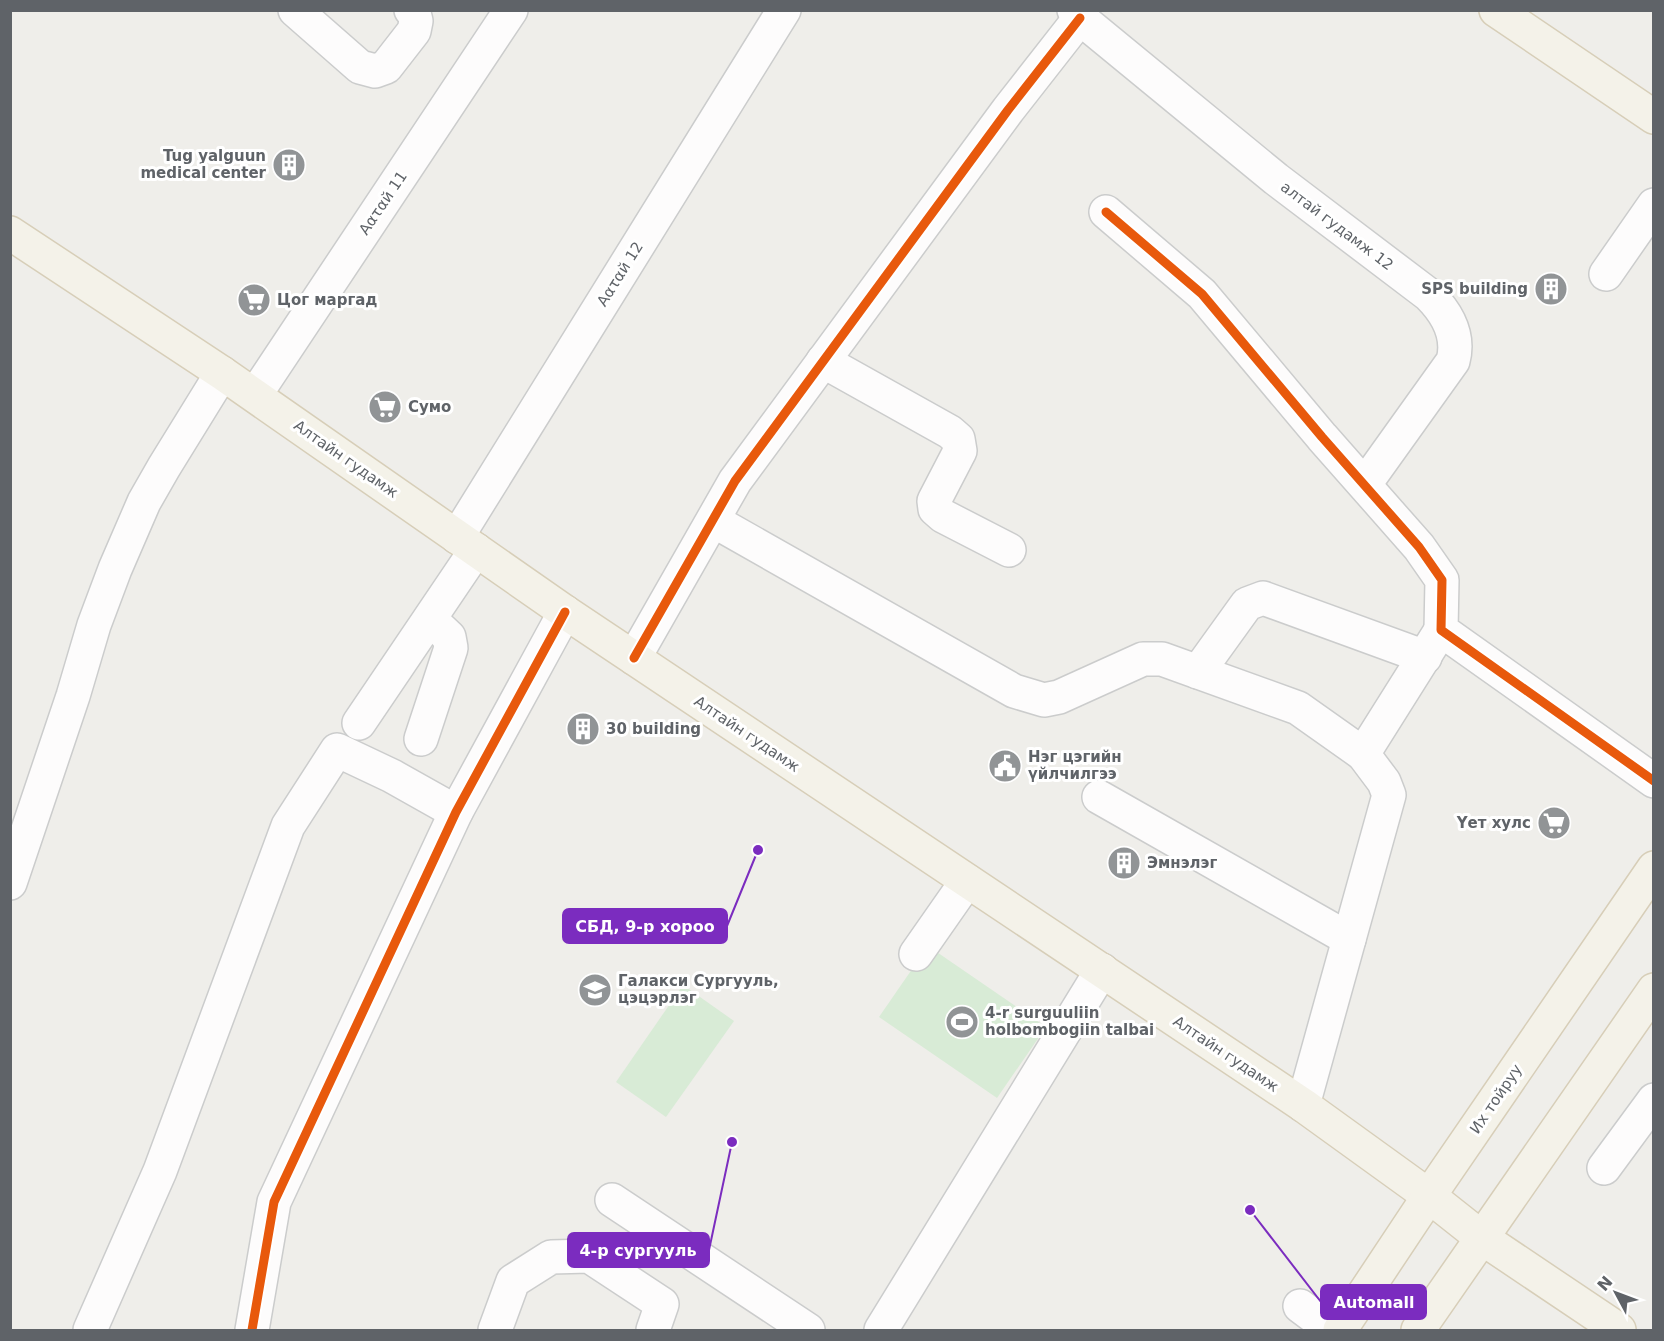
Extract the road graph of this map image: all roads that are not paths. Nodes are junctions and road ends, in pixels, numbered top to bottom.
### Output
1 (295, 10) edge
2 (411, 10) edge
3 (511, 10) edge
4 (784, 10) edge
5 (1496, 10) edge
6 (1077, 14) edge
7 (1653, 117) edge
8 (1653, 205) edge
9 (1106, 212) dead end
10 (10, 233) edge
11 (1606, 274) dead end
12 (823, 361) junction
13 (222, 373) junction
14 (255, 395) junction
15 (1365, 484) junction
16 (714, 521) junction
17 (466, 544) junction
18 (1009, 550) dead end
19 (565, 612) junction
20 (430, 618) junction
21 (1433, 644) junction
22 (634, 658) junction
23 (1198, 672) junction
24 (359, 723) dead end
25 (420, 739) dead end
26 (1363, 753) junction
27 (1653, 781) edge
28 (1099, 797) dead end
29 (456, 812) junction
30 (1653, 868) edge
31 (968, 881) junction
32 (10, 883) edge
33 (1349, 939) junction
34 (916, 954) dead end
35 (1102, 970) junction
36 (1651, 996) edge
37 (1653, 1100) edge
38 (1303, 1105) junction
39 (1604, 1168) dead end
40 (1429, 1196) junction
41 (612, 1200) dead end
42 (1482, 1238) junction
43 (1299, 1306) dead end
44 (90, 1330) edge
45 (252, 1330) edge
46 (495, 1330) edge
47 (653, 1330) edge
48 (807, 1330) edge
49 (881, 1330) edge
50 (1332, 1330) edge
51 (1340, 1330) edge
52 (1418, 1330) edge
53 (1618, 1330) edge

1 - 2 street
3 - 14 street, Ααταй 11
4 - 17 street, Ααταй 12
5 - 7 main road
6 - 12 street
6 - 15 street, алтай гудамж 12
8 - 11 street
9 - 15 street
10 - 13 main road, Алтайн гудамж
12 - 16 street
12 - 18 street
13 - 14 main road, Алтайн гудамж
13 - 32 street
14 - 17 main road, Алтайн гудамж
15 - 21 street
16 - 22 street
16 - 23 street
17 - 19 main road, Алтайн гудамж
17 - 20 street, Ααταй 12
19 - 22 main road, Алтайн гудамж
19 - 29 street
20 - 24 street, Ααταй 12
20 - 25 street
21 - 23 street
21 - 26 street
21 - 27 street
22 - 31 main road, Алтайн гудамж
23 - 26 street
26 - 33 street
28 - 33 street
29 - 44 street
29 - 45 street
30 - 40 main road, Их тойруу
31 - 34 street
31 - 35 main road, Алтайн гудамж
33 - 38 street
35 - 38 main road, Алтайн гудамж
35 - 49 street
36 - 42 main road
37 - 39 street
38 - 40 main road, Алтайн гудамж
40 - 42 main road, Алтайн гудамж
40 - 51 main road, Их тойруу
41 - 48 street
42 - 52 main road
42 - 53 main road, Алтайн гудамж
43 - 50 street
46 - 47 street

